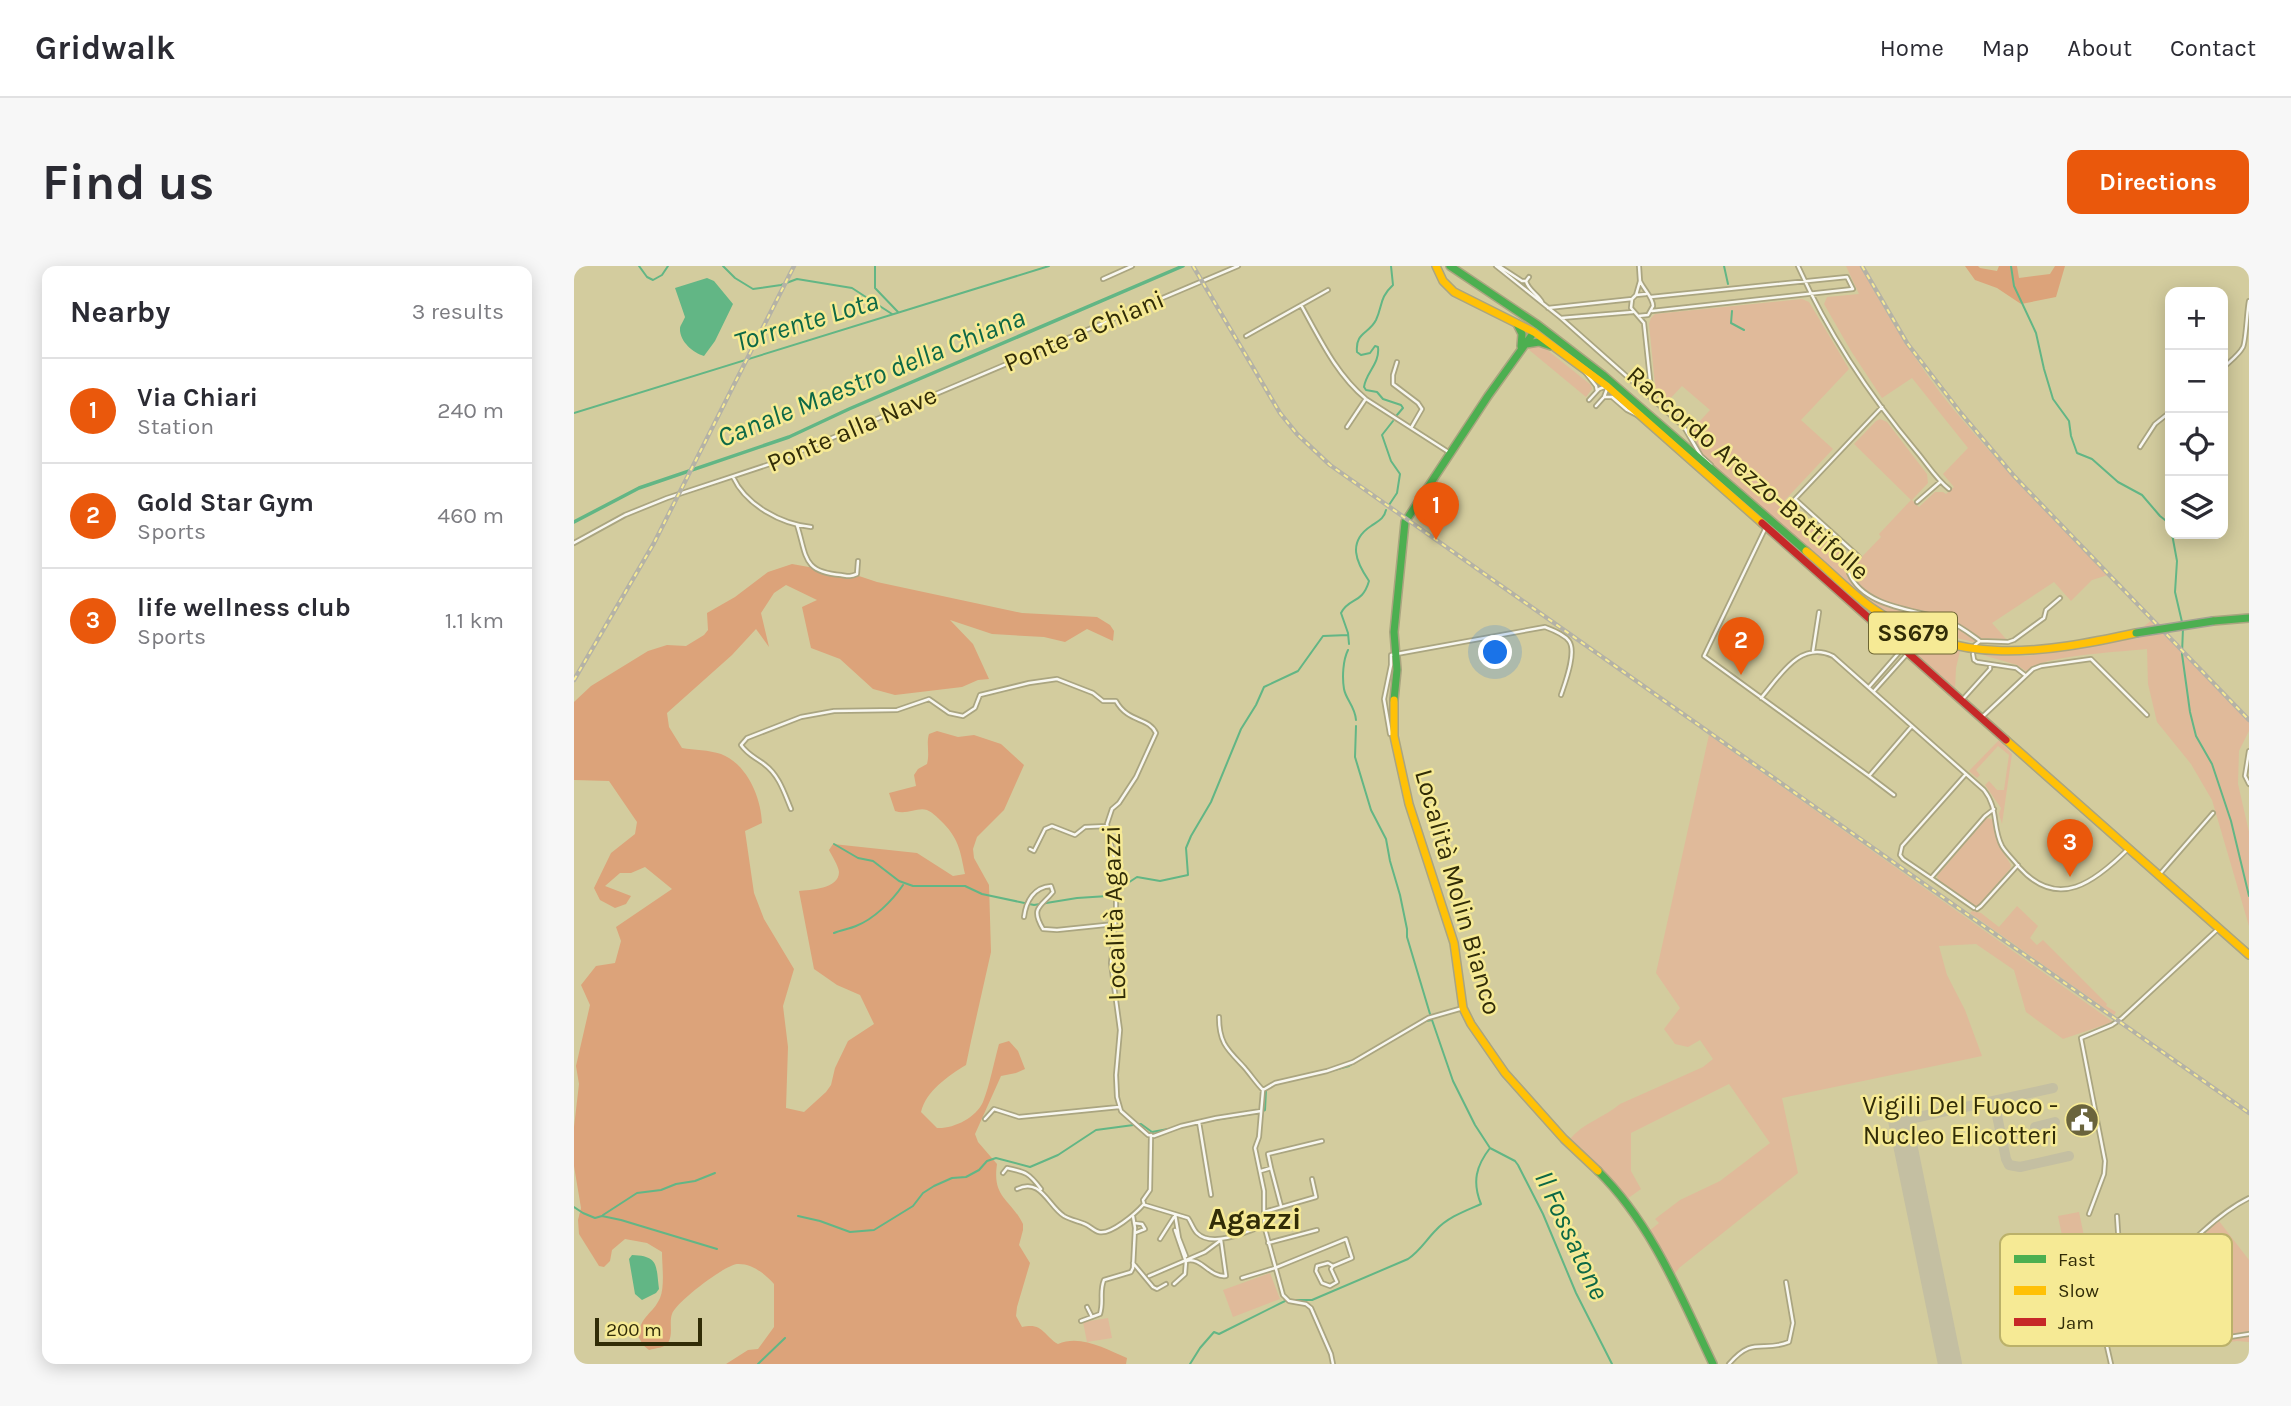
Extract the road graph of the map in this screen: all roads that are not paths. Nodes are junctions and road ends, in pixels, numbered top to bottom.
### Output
1 (1132, 266) edge
2 (1238, 266) edge
3 (1436, 266) edge
4 (1450, 266) edge
5 (1498, 266) edge
6 (1639, 266) edge
7 (1798, 266) edge
8 (1529, 277) dead end
9 (1103, 279) dead end
10 (1640, 281) junction
11 (1525, 282) junction
12 (1805, 282) junction
13 (1328, 290) dead end
14 (1811, 293) junction
15 (1646, 294) junction
16 (1636, 295) junction
17 (1651, 298) junction
18 (1632, 299) junction
19 (2249, 301) edge
20 (1301, 305) junction
21 (1546, 306) junction
22 (1652, 310) junction
23 (1633, 312) junction
24 (1648, 315) junction
25 (1638, 316) junction
26 (1561, 318) junction
27 (1516, 322) junction
28 (1644, 323) junction
29 (1534, 332) junction
30 (1247, 336) dead end
31 (1520, 350) junction
32 (1563, 353) junction
33 (1397, 362) dead end
34 (2228, 363) edge
35 (1581, 367) junction
36 (970, 379) joint
37 (1607, 386) junction
38 (1597, 391) junction
39 (1604, 397) junction
40 (1652, 398) junction
41 (1366, 399) junction
42 (1882, 407) junction
43 (2169, 413) edge
44 (1642, 416) junction
45 (1347, 427) dead end
46 (1411, 428) junction
47 (2140, 447) dead end
48 (1450, 453) junction
49 (733, 477) junction
50 (1940, 482) junction
51 (1949, 489) dead end
52 (1735, 491) junction
53 (1917, 502) dead end
54 (797, 526) junction
55 (811, 527) dead end
56 (1766, 527) junction
57 (574, 543) edge
58 (859, 561) dead end
59 (2060, 598) dead end
60 (1819, 612) dead end
61 (2249, 618) edge
62 (1980, 641) junction
63 (1975, 645) dead end
64 (1813, 651) junction
65 (1906, 651) junction
66 (1973, 654) dead end
67 (1393, 655) junction
68 (1991, 665) junction
69 (2025, 676) junction
70 (1391, 687) junction
71 (1869, 687) junction
72 (1874, 691) junction
73 (1561, 695) dead end
74 (1761, 698) junction
75 (1962, 700) junction
76 (2147, 715) dead end
77 (1981, 718) junction
78 (1912, 726) junction
79 (1390, 734) dead end
80 (2249, 751) edge
81 (1966, 775) junction
82 (1869, 776) junction
83 (2249, 784) edge
84 (1895, 795) dead end
85 (791, 809) dead end
86 (1995, 809) junction
87 (2213, 813) dead end
88 (1107, 826) junction
89 (2129, 848) junction
90 (1030, 849) dead end
91 (2018, 865) junction
92 (2159, 875) junction
93 (1931, 878) junction
94 (1024, 917) dead end
95 (1115, 925) junction
96 (2219, 928) junction
97 (2249, 955) edge
98 (1463, 1008) junction
99 (1219, 1017) dead end
100 (1264, 1090) junction
101 (1119, 1107) junction
102 (1261, 1111) junction
103 (985, 1119) dead end
104 (1199, 1122) junction
105 (1151, 1135) junction
106 (1322, 1141) dead end
107 (1271, 1168) junction
108 (1260, 1171) junction
109 (1003, 1173) dead end
110 (1312, 1179) dead end
111 (1017, 1189) dead end
112 (1041, 1189) junction
113 (1211, 1195) dead end
114 (2249, 1198) edge
115 (1144, 1204) junction
116 (1281, 1207) junction
117 (1264, 1212) junction
118 (1175, 1214) junction
119 (2089, 1214) dead end
120 (1133, 1216) junction
121 (2117, 1216) dead end
122 (1134, 1223) junction
123 (1264, 1225) junction
124 (1175, 1230) dead end
125 (1317, 1230) dead end
126 (1135, 1233) junction
127 (2118, 1234) edge
128 (2203, 1234) edge
129 (1160, 1239) dead end
130 (1221, 1240) junction
131 (1268, 1244) junction
132 (1185, 1258) junction
133 (1133, 1263) junction
134 (1333, 1266) junction
135 (1275, 1268) junction
136 (1149, 1276) dead end
137 (1242, 1278) dead end
138 (1786, 1282) dead end
139 (1166, 1284) dead end
140 (1174, 1284) dead end
141 (1087, 1307) dead end
142 (1092, 1317) junction
143 (1081, 1321) dead end
144 (2107, 1346) edge
145 (1333, 1364) edge
146 (1713, 1364) edge
147 (1729, 1364) edge
148 (2111, 1364) edge

1 - 9 street
2 - 36 street, Ponte a Chiani
3 - 27 main road
4 - 52 main road, Raccordo Arezzo-Battifolle / SS679
5 - 11 street
5 - 21 street
6 - 10 street
7 - 12 street
8 - 11 street
10 - 15 street
10 - 16 street
11 - 21 street
12 - 14 street
12 - 14 street
12 - 17 street
13 - 20 street
14 - 22 street
14 - 42 street
15 - 16 street
15 - 17 street
16 - 18 street
17 - 22 street
18 - 21 street
18 - 23 street
19 - 34 street
20 - 30 street
20 - 41 street
21 - 26 street
22 - 24 street
23 - 25 street
23 - 26 street
24 - 25 street
24 - 28 street
25 - 28 street
26 - 40 street
27 - 29 main road
27 - 31 main road
28 - 40 street
29 - 31 main road
29 - 32 main road
31 - 32 main road
31 - 48 main road
32 - 35 main road
33 - 46 street
35 - 37 main road
35 - 38 street
36 - 49 street, Ponte alla Nave
37 - 38 street
37 - 39 street
37 - 44 main road
38 - 39 street
39 - 44 street
40 - 52 street
41 - 45 street
41 - 46 street
42 - 50 street
42 - 62 street
43 - 47 street
44 - 56 main road
46 - 48 street
48 - 67 main road, Località Molin Bianco
49 - 54 street, Ponte alla Nave
49 - 57 street, Ponte alla Nave
50 - 51 street
50 - 53 street
52 - 61 main road, Raccordo Arezzo-Battifolle / SS679, bridge
54 - 55 street, Ponte alla Nave
54 - 58 street
56 - 65 main road
56 - 74 street
59 - 62 street
60 - 64 street
62 - 63 street
64 - 71 street
64 - 74 street
65 - 71 street
65 - 72 street
65 - 75 main road
66 - 68 street
67 - 70 main road, Località Molin Bianco
67 - 73 street
68 - 69 street
68 - 75 street
69 - 76 street
69 - 77 street
70 - 79 street, Località Molin Bianco
70 - 98 main road, Località Molin Bianco
71 - 72 street
72 - 78 street
74 - 82 street
75 - 77 main road
77 - 89 main road
78 - 81 street
78 - 82 street
80 - 83 street
81 - 86 street
81 - 93 street
82 - 84 street
85 - 88 street, Località Agazzi
86 - 91 street
86 - 93 street
87 - 92 street
88 - 90 street
88 - 95 street, Località Agazzi
89 - 91 street
89 - 92 main road
91 - 93 street
92 - 96 main road
94 - 95 street
95 - 101 street, Località Agazzi
96 - 97 main road
96 - 119 street
98 - 100 street
98 - 146 main road, Località Molin Bianco
99 - 100 street
100 - 102 street
101 - 103 street
101 - 105 street
102 - 104 street
102 - 108 street
104 - 105 street
104 - 113 street
105 - 115 street
106 - 107 street
107 - 108 street
107 - 116 street
108 - 117 street
109 - 112 street
110 - 116 street
111 - 112 street
112 - 120 street
114 - 128 street
115 - 118 street
115 - 120 street
116 - 117 street
117 - 123 street
118 - 129 street
118 - 130 street
118 - 132 street
120 - 122 street
121 - 127 street
122 - 126 street
122 - 126 street
123 - 130 street
123 - 131 street
124 - 132 street
125 - 131 street
126 - 133 street
130 - 132 street
130 - 140 street
131 - 135 street
132 - 136 street
133 - 139 street
133 - 142 street
134 - 134 street
134 - 135 street
135 - 137 street
135 - 145 street
138 - 147 street
141 - 142 street
142 - 143 street
144 - 148 street

